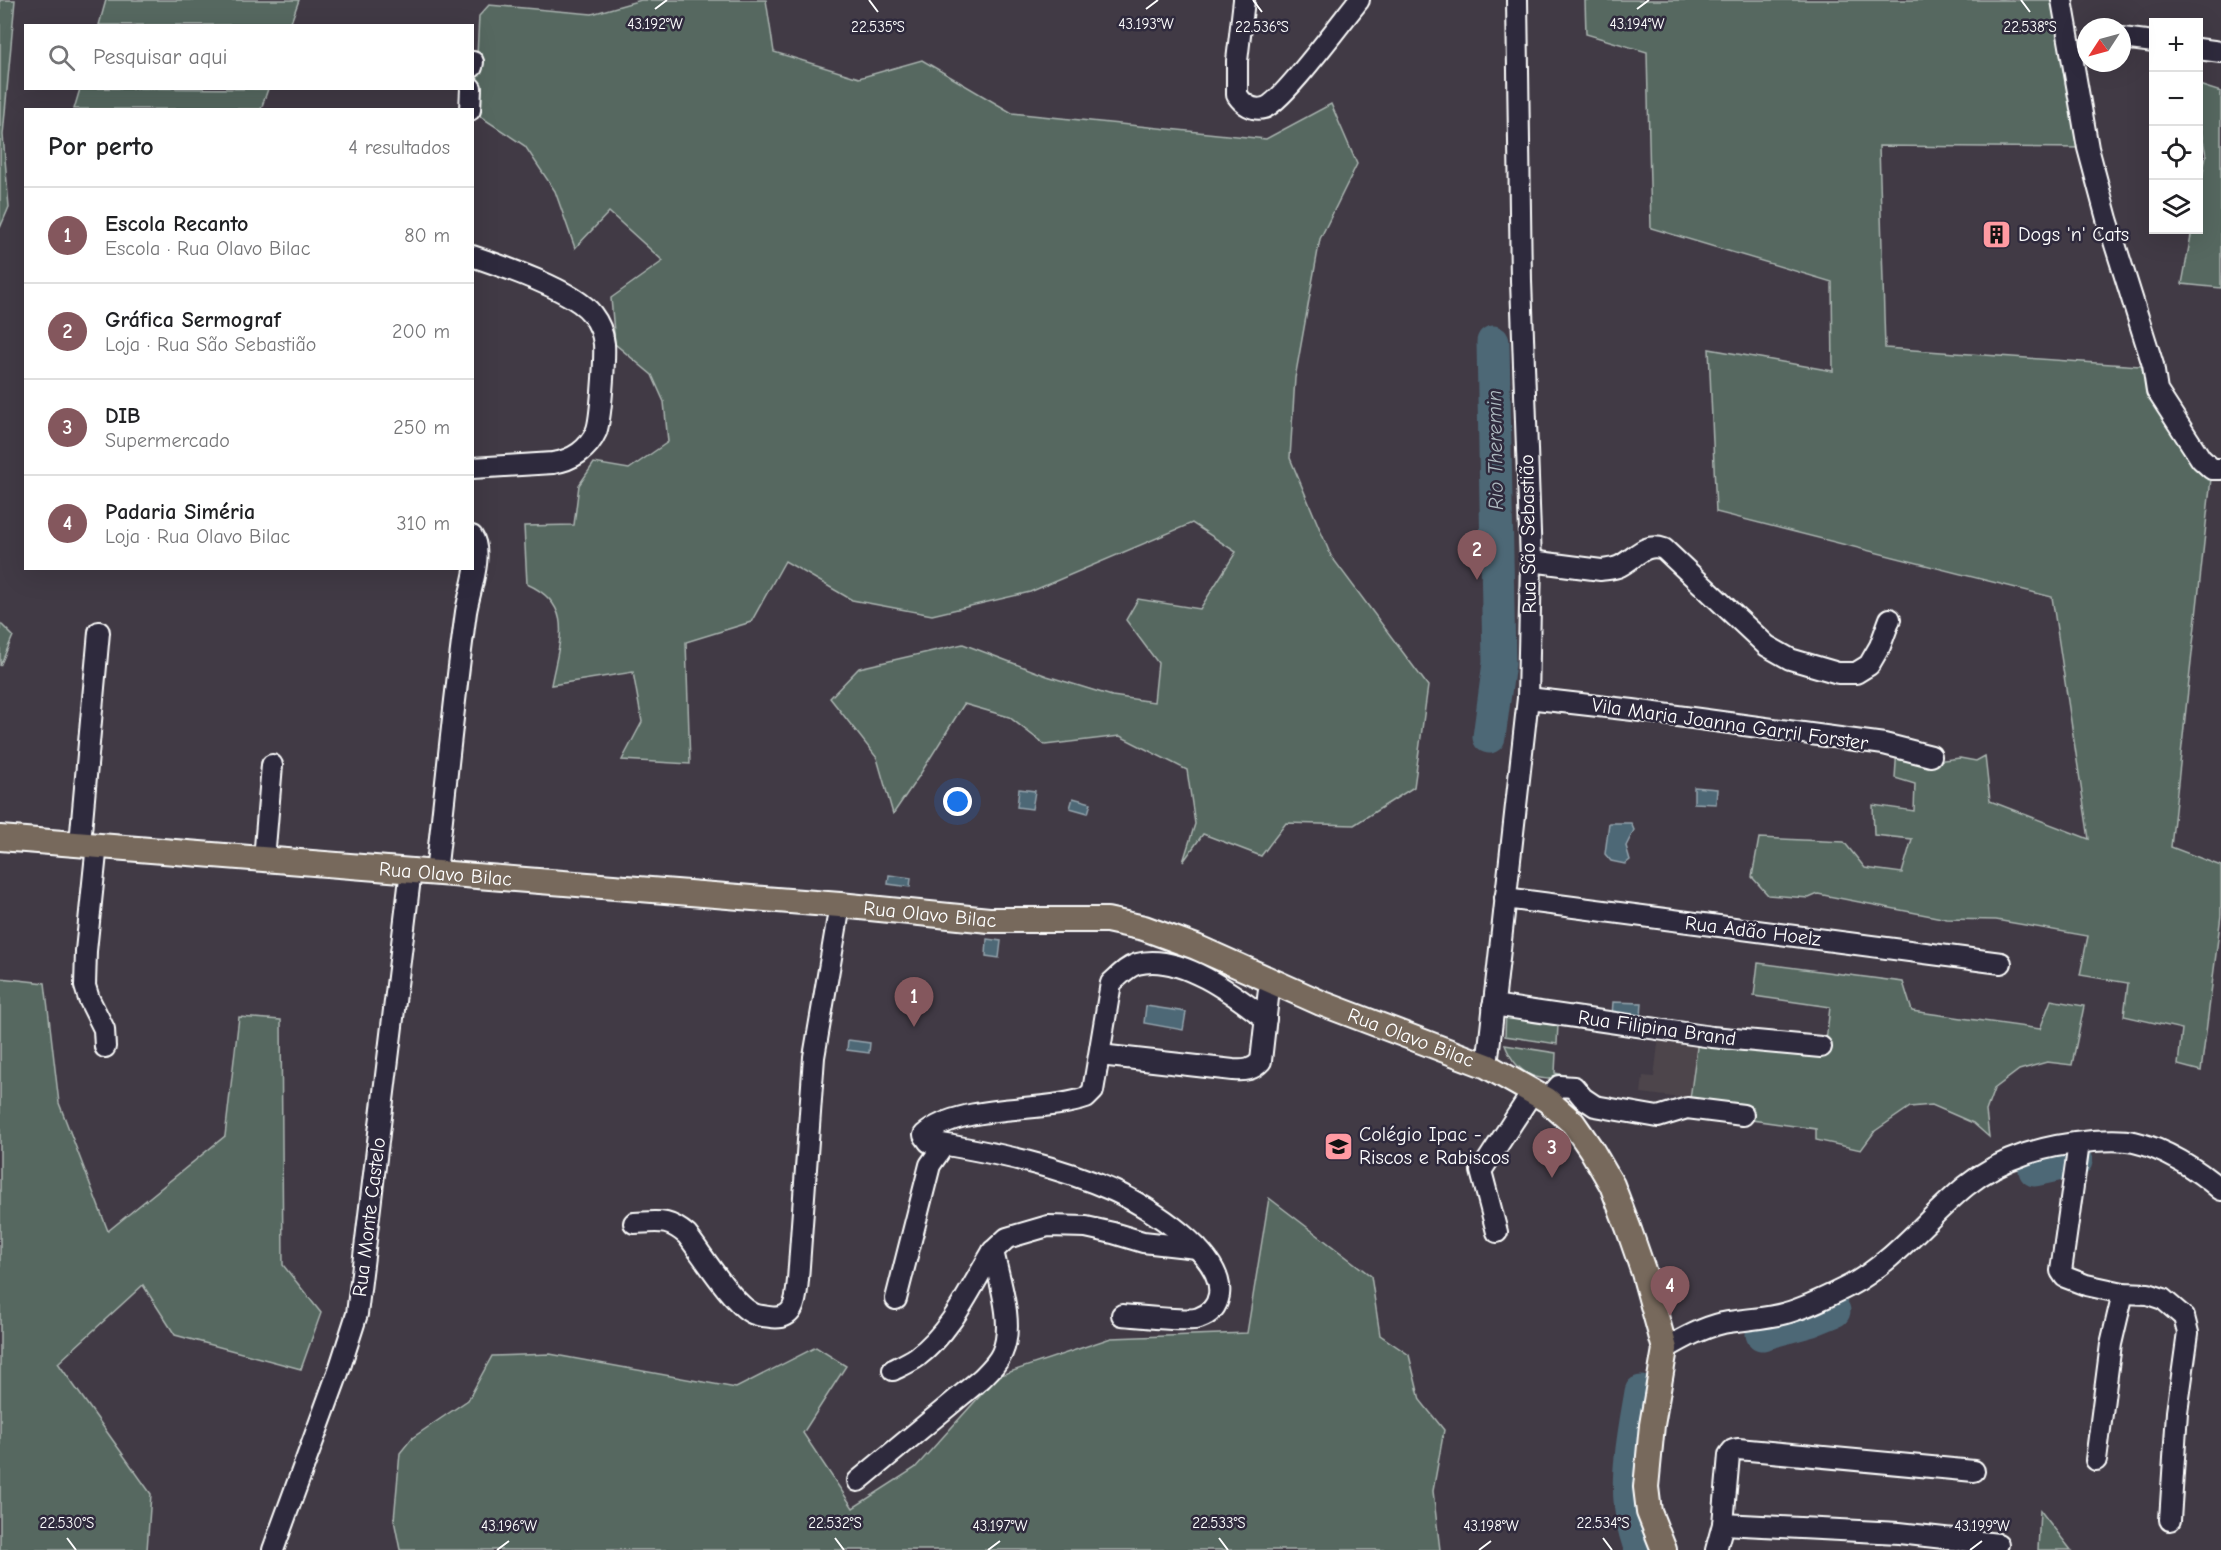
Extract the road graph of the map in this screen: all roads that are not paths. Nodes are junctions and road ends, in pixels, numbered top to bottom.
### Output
1 (1244, 0) edge
2 (1359, 0) edge
3 (1517, 0) edge
4 (2062, 0) edge
5 (2077, 29) edge
6 (2131, 39) edge
7 (2149, 41) edge
8 (2203, 50) edge
9 (2221, 52) edge
10 (2081, 72) edge
11 (474, 257) edge
12 (474, 468) edge
13 (2221, 470) edge
14 (474, 543) edge
15 (1531, 561) junction
16 (474, 570) edge
17 (474, 570) edge
18 (1890, 619) dead end
19 (99, 632) dead end
20 (1528, 698) junction
21 (1931, 756) dead end
22 (272, 765) dead end
23 (0, 838) edge
24 (88, 844) junction
25 (264, 859) junction
26 (411, 870) junction
27 (436, 873) junction
28 (1505, 898) junction
29 (840, 905) junction
30 (2001, 963) dead end
31 (1270, 980) junction
32 (1493, 1005) junction
33 (1266, 1019) junction
34 (105, 1047) dead end
35 (1821, 1047) dead end
36 (1100, 1054) junction
37 (1487, 1066) junction
38 (1540, 1095) junction
39 (1743, 1115) dead end
40 (944, 1145) junction
41 (2077, 1155) junction
42 (2221, 1190) edge
43 (634, 1223) dead end
44 (1497, 1232) dead end
45 (1197, 1248) junction
46 (993, 1251) junction
47 (2122, 1293) junction
48 (896, 1299) dead end
49 (1122, 1316) dead end
50 (1665, 1348) junction
51 (893, 1370) dead end
52 (2096, 1460) dead end
53 (1974, 1471) dead end
54 (858, 1481) dead end
55 (2170, 1521) dead end
56 (1723, 1524) junction
57 (1998, 1544) dead end
58 (273, 1550) edge
59 (1664, 1550) edge
60 (1716, 1550) edge

1 - 2 street
3 - 15 street, Rua São Sebastião
4 - 5 street
6 - 7 street
8 - 9 street
10 - 13 street
11 - 12 street
14 - 16 street
15 - 18 street
15 - 20 street, Rua São Sebastião
17 - 27 street
19 - 24 street
20 - 21 street, Vila Maria Joanna Garril Forster
20 - 28 street, Rua São Sebastião
22 - 25 street
23 - 24 main road, Rua Olavo Bilac
24 - 25 main road, Rua Olavo Bilac
24 - 34 street
25 - 26 main road, Rua Olavo Bilac
26 - 27 main road, Rua Olavo Bilac
26 - 58 street, Rua Monte Castelo
27 - 29 main road, Rua Olavo Bilac
28 - 30 street, Rua Adão Hoelz
28 - 32 street, Rua São Sebastião
29 - 31 main road, Rua Olavo Bilac
29 - 43 street
31 - 33 street
31 - 37 main road, Rua Olavo Bilac
32 - 35 street, Rua Filipina Brand
32 - 37 street, Rua São Sebastião
33 - 36 street
33 - 36 street
36 - 40 street
37 - 38 main road, Rua Olavo Bilac
38 - 39 street
38 - 44 street
38 - 50 main road, Rua Olavo Bilac
40 - 45 street
40 - 48 street
41 - 42 street
41 - 47 street
41 - 50 street
45 - 46 street
45 - 49 street
46 - 51 street
46 - 54 street
47 - 52 street
47 - 55 street
50 - 59 main road, Rua Olavo Bilac
53 - 56 street
56 - 57 street
56 - 60 street

